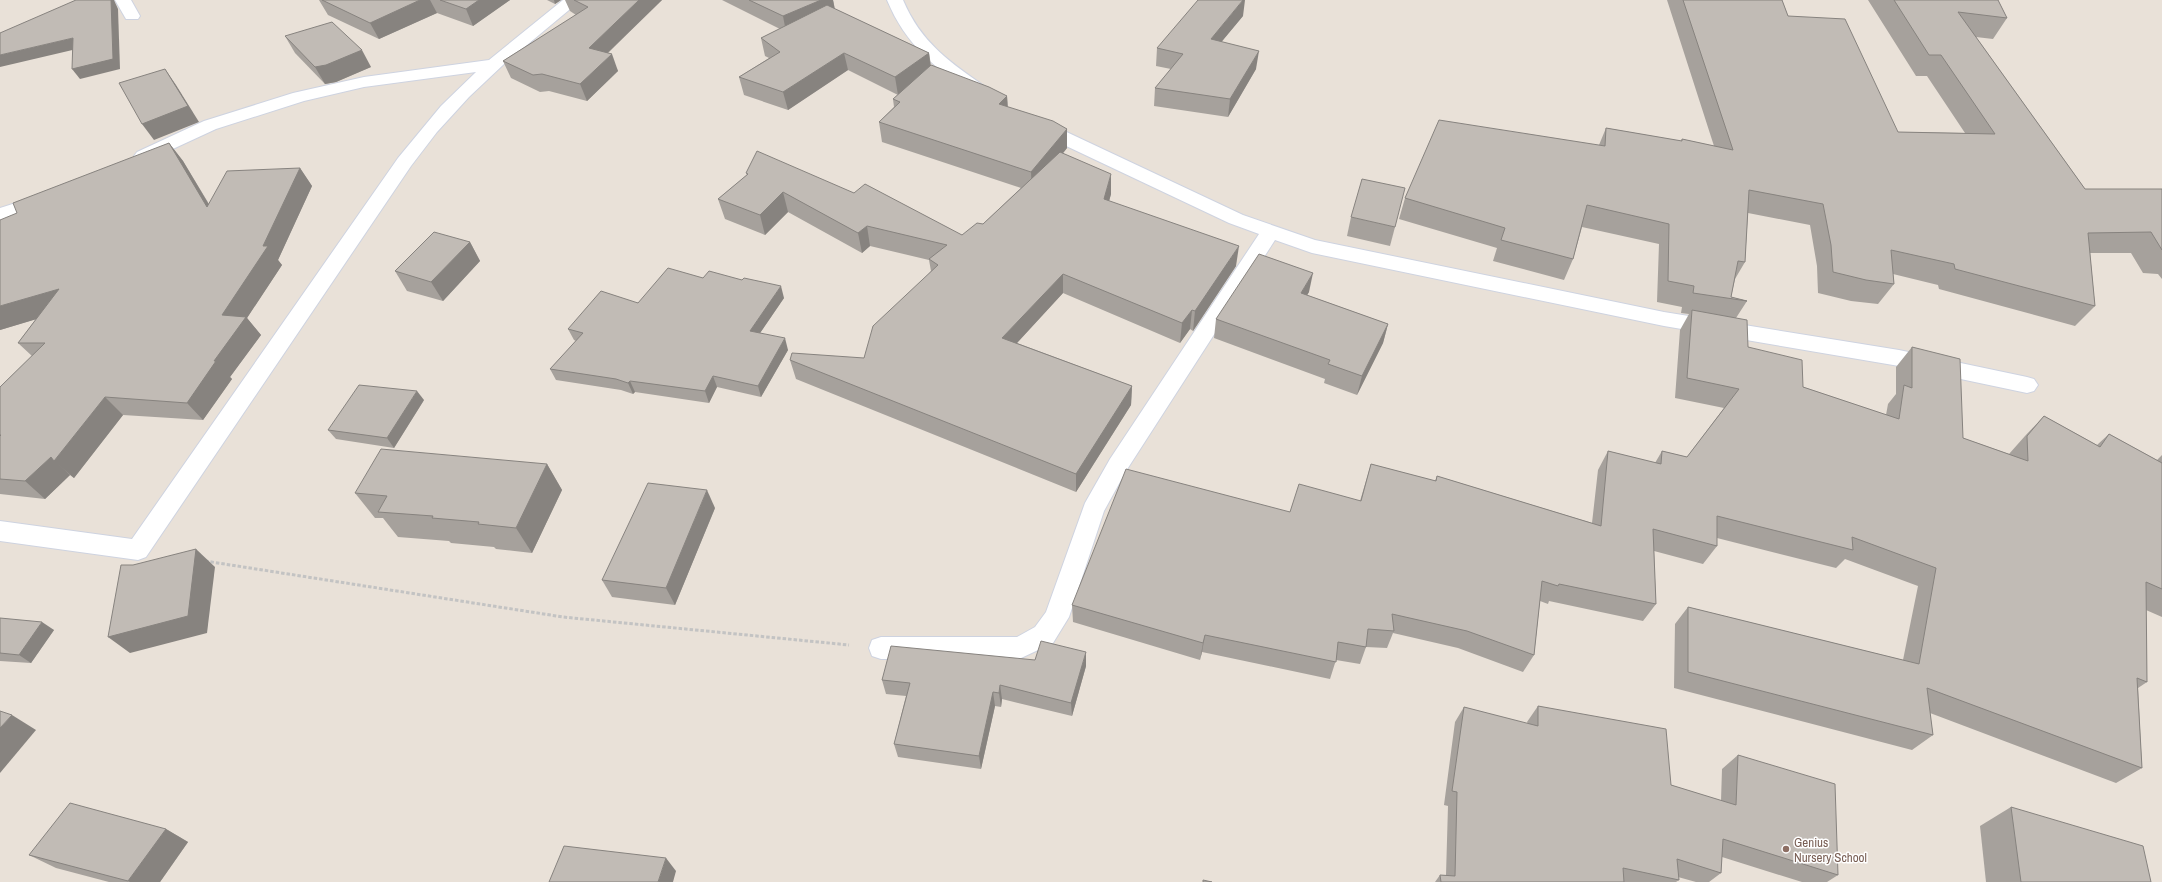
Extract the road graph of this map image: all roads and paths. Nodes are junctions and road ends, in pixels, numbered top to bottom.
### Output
1 (123, 0) edge
2 (573, 0) edge
3 (895, 0) edge
4 (132, 16) dead end
5 (492, 65) junction
6 (993, 99) edge
7 (1028, 118) edge
8 (127, 164) edge
9 (57, 195) edge
10 (0, 215) edge
11 (1270, 233) junction
12 (2027, 385) dead end
13 (0, 531) edge
14 (201, 560) dead end
15 (881, 648) joint

1 - 4 street
2 - 5 street
3 - 6 street
5 - 8 street
5 - 13 street
7 - 11 street
9 - 10 street
11 - 12 street
11 - 15 street
14 - 15 path

